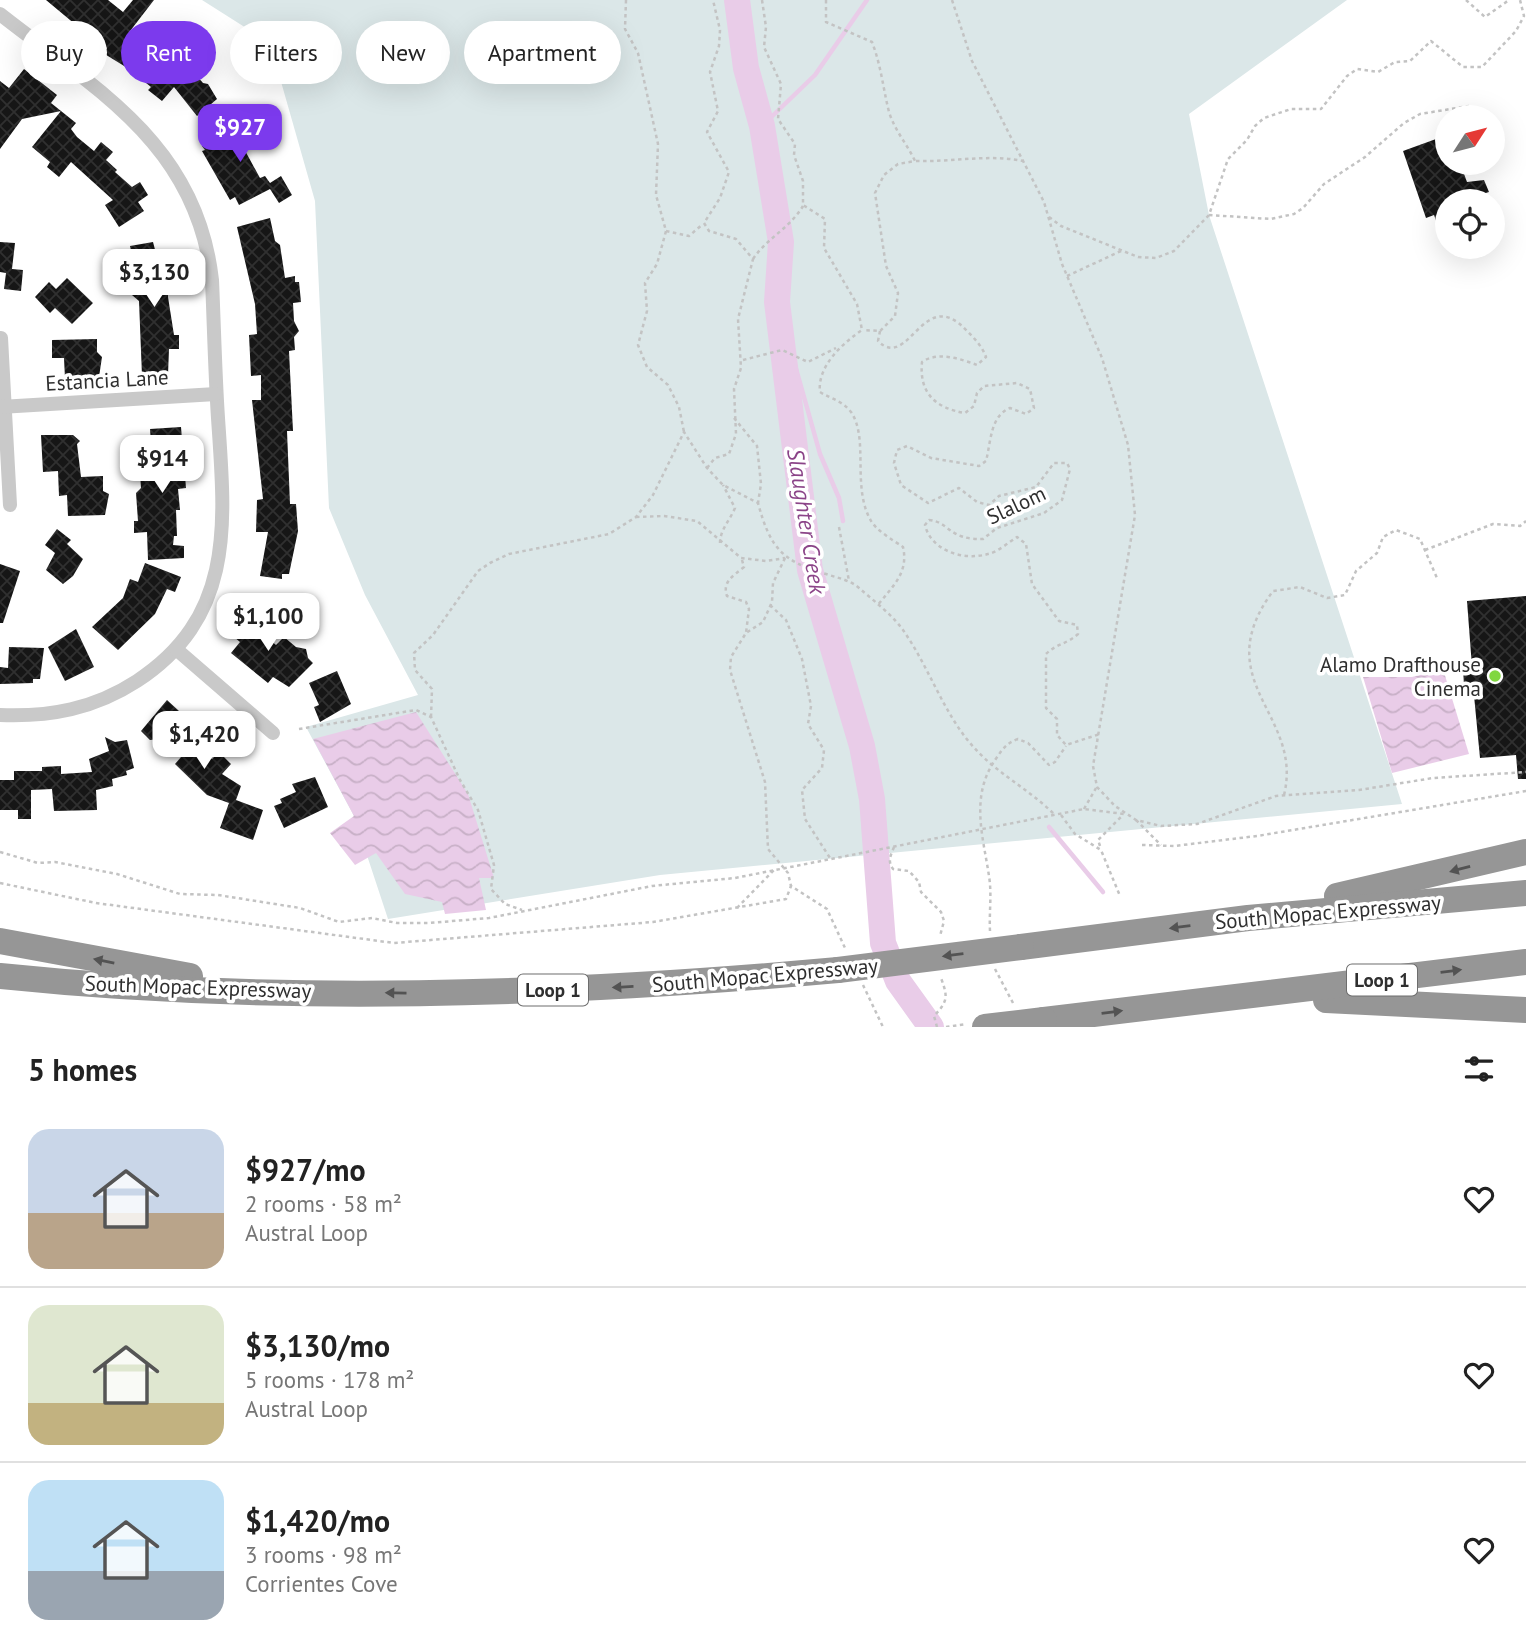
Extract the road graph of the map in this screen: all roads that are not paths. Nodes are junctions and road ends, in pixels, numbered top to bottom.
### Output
1 (2, 21) edge
2 (1, 338) edge
3 (216, 394) junction
4 (2, 407) edge
5 (10, 505) dead end
6 (176, 649) junction
7 (0, 715) edge
8 (272, 733) dead end
9 (1526, 852) edge
10 (1526, 893) edge
11 (1248, 918) junction
12 (0, 941) edge
13 (1526, 962) edge
14 (0, 976) edge
15 (268, 990) junction
16 (1237, 998) junction
17 (1526, 1010) edge
18 (985, 1027) edge

1 - 3 street
2 - 4 street
3 - 4 street, Estancia Lane
3 - 6 street
4 - 5 street
6 - 7 street
6 - 8 street
9 -> 11 highway
10 - 11 highway, South Mopac Expressway / Loop 1
11 -> 15 highway, South Mopac Expressway / Loop 1, bridge
15 -> 12 highway
16 -> 13 highway, Loop 1
14 - 15 highway, South Mopac Expressway / Loop 1
16 - 17 highway
18 -> 16 highway, Loop 1, bridge

